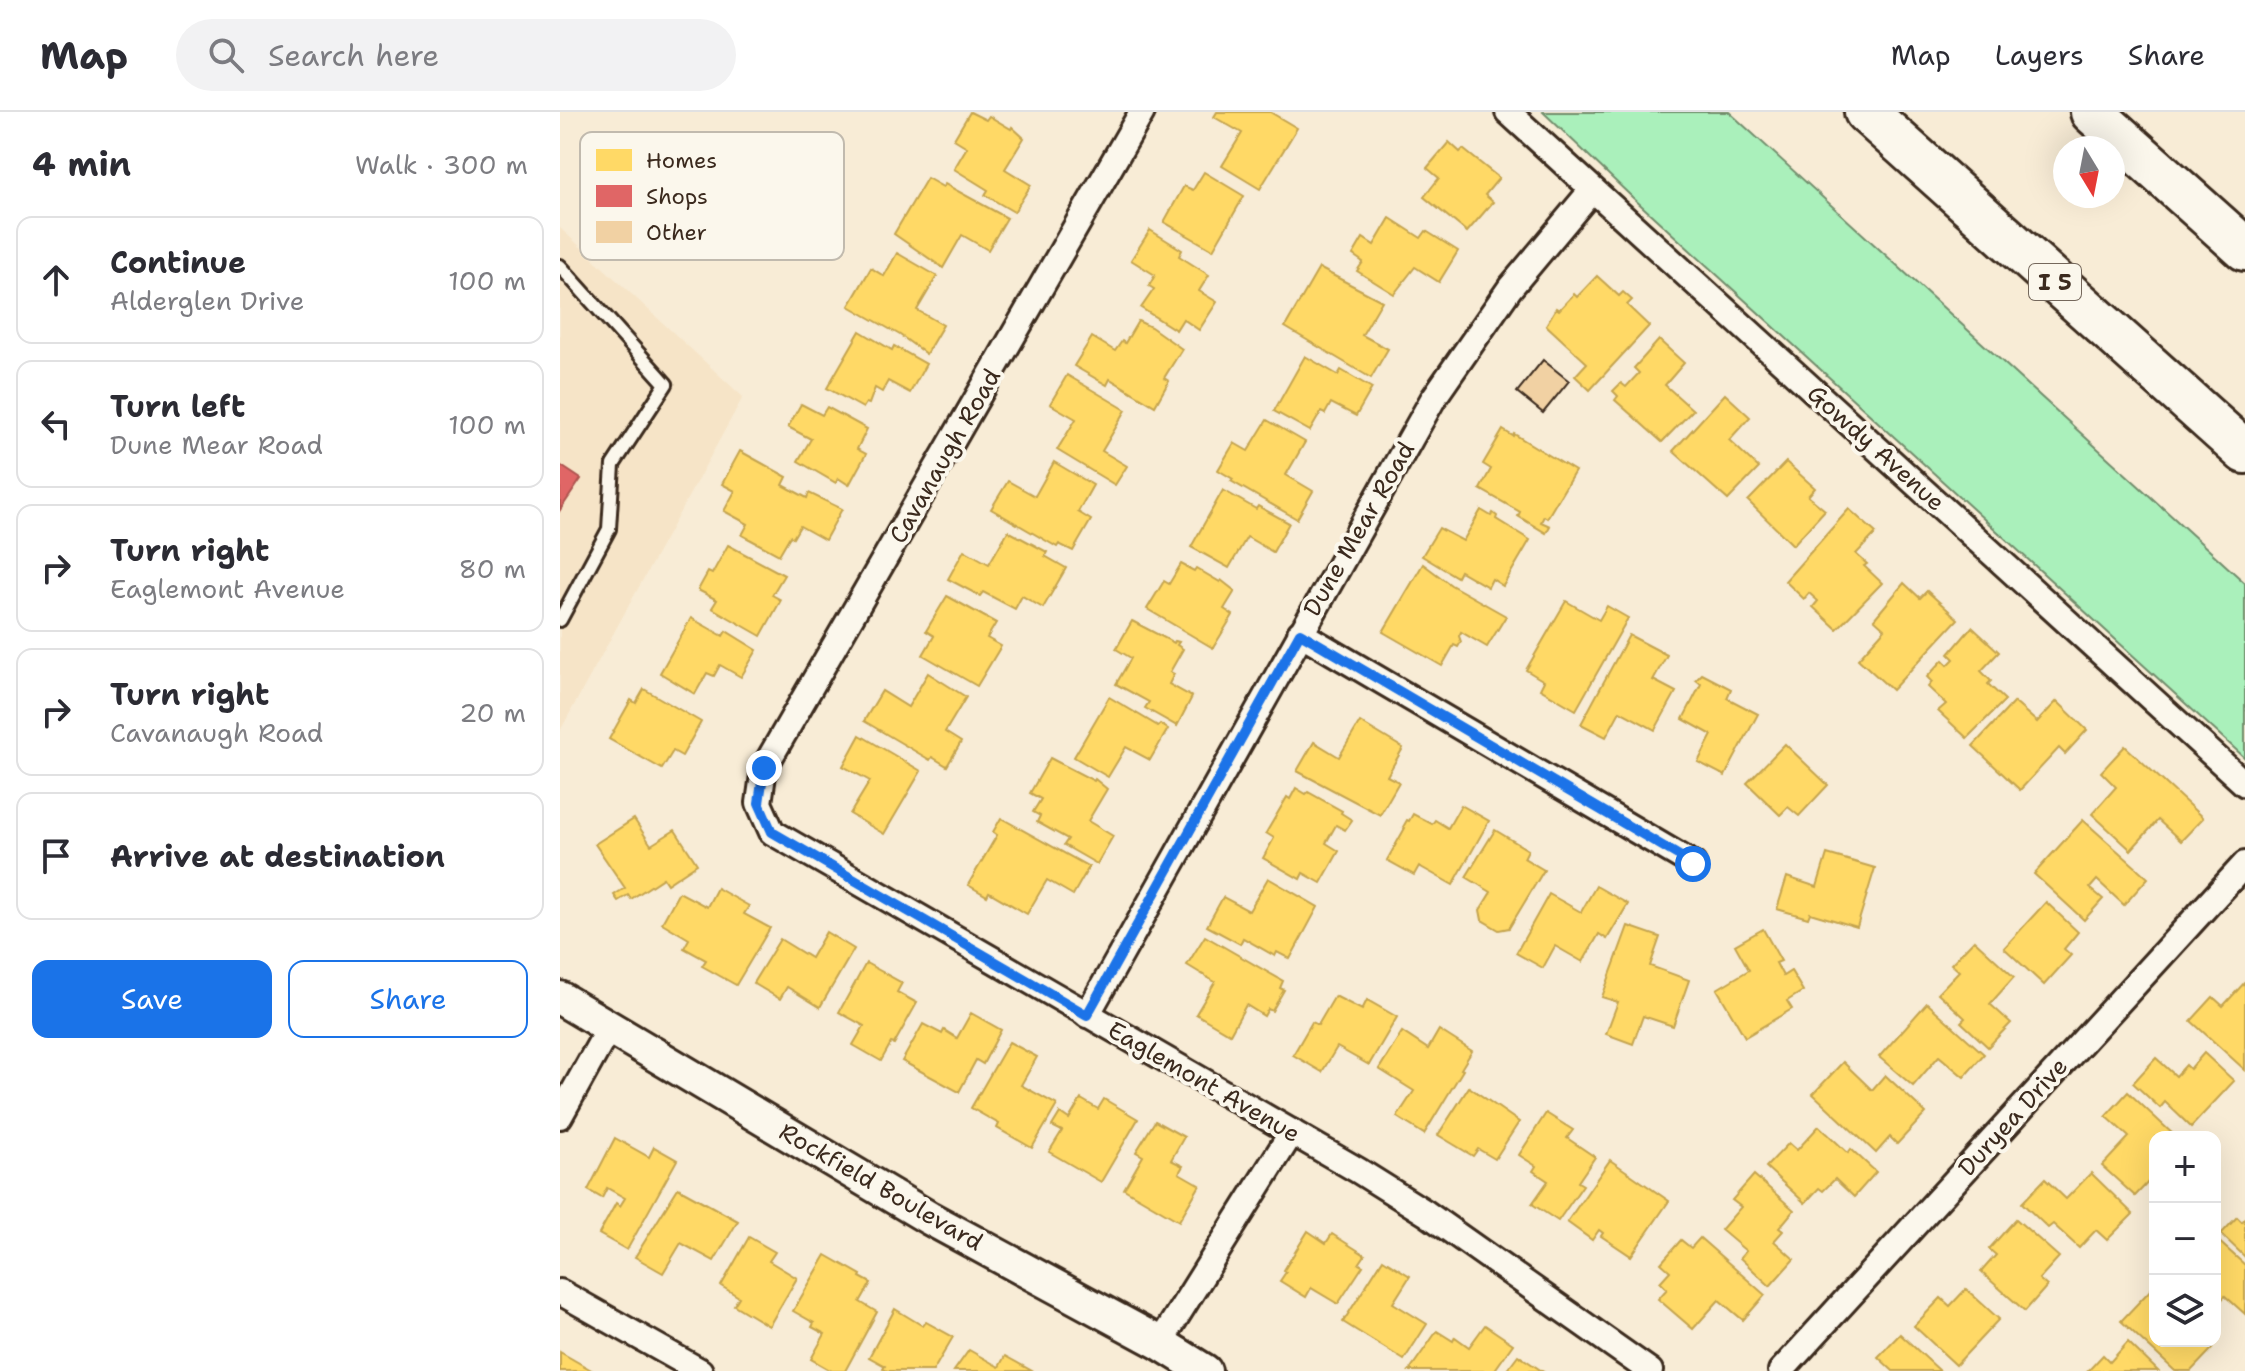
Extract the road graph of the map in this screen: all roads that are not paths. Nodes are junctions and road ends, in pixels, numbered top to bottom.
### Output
1 (1142, 112) edge
2 (1508, 112) edge
3 (1866, 112) edge
4 (2092, 112) edge
5 (2130, 112) edge
6 (2175, 186) junction
7 (1592, 190) junction
8 (2245, 249) edge
9 (560, 266) edge
10 (2245, 452) edge
11 (560, 620) edge
12 (1300, 633) junction
13 (2245, 784) edge
14 (759, 803) joint
15 (1693, 864) dead end
16 (2245, 864) edge
17 (560, 998) edge
18 (1087, 1015) junction
19 (610, 1026) junction
20 (560, 1116) edge
21 (1292, 1132) junction
22 (560, 1292) edge
23 (1160, 1343) junction
24 (700, 1371) edge
25 (1205, 1371) edge
26 (1650, 1371) edge
27 (1781, 1371) edge

1 - 14 street, Cavanaugh Road
2 - 7 street, Gowdy Avenue
3 - 10 highway, I 5
4 - 6 highway
5 - 6 highway
6 - 8 highway
7 - 12 street, Dune Mear Road
7 - 13 street, Gowdy Avenue
9 - 11 lane
12 - 15 street
12 - 18 street, Dune Mear Road
14 - 18 street, Eaglemont Avenue
16 - 27 street, Duryea Drive
17 - 19 main road, Rockfield Boulevard
18 - 21 street, Eaglemont Avenue
19 - 20 street
19 - 23 main road, Rockfield Boulevard
21 - 23 street
21 - 26 street, Eaglemont Avenue
22 - 24 street
23 - 25 main road, Rockfield Boulevard

